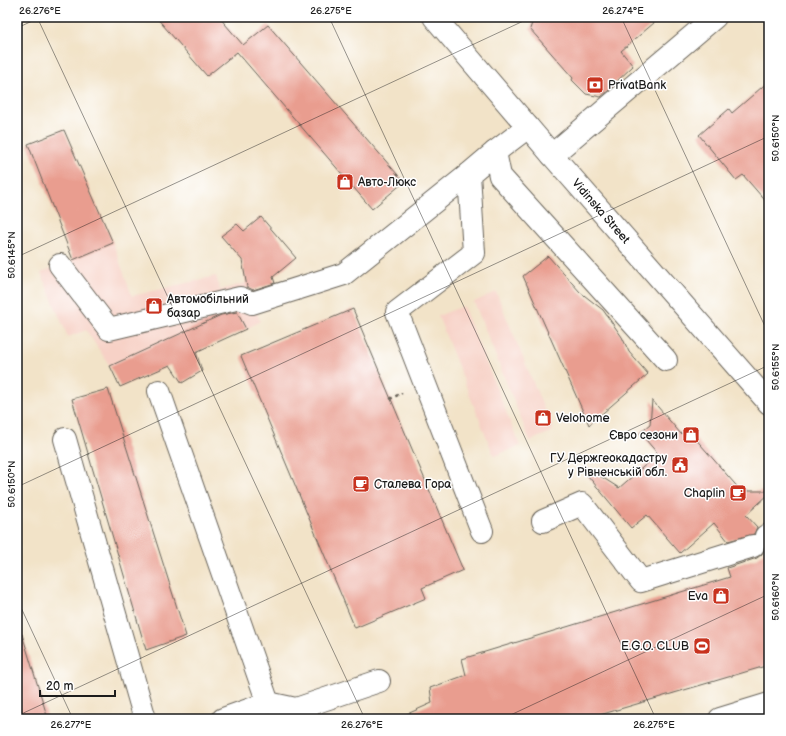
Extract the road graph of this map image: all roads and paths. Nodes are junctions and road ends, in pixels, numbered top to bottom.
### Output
1 (434, 17) edge
2 (715, 17) edge
3 (528, 127) junction
4 (495, 152) junction
5 (552, 155) junction
6 (469, 174) junction
7 (60, 265) dead end
8 (666, 360) dead end
9 (158, 391) dead end
10 (769, 404) edge
11 (65, 439) dead end
12 (543, 521) dead end
13 (482, 531) dead end
14 (763, 539) edge
15 (379, 681) dead end
16 (268, 703) junction
17 (769, 704) edge
18 (145, 719) edge
19 (223, 719) edge
20 (720, 719) edge

1 - 3 main road, Vidinska Street
2 - 5 main road
3 - 4 main road
3 - 5 main road, Vidinska Street
4 - 6 main road
4 - 8 main road
5 - 10 main road, Vidinska Street
6 - 7 main road
6 - 13 main road
9 - 16 main road
11 - 18 main road
12 - 14 main road
15 - 16 main road
16 - 19 main road
17 - 20 main road

